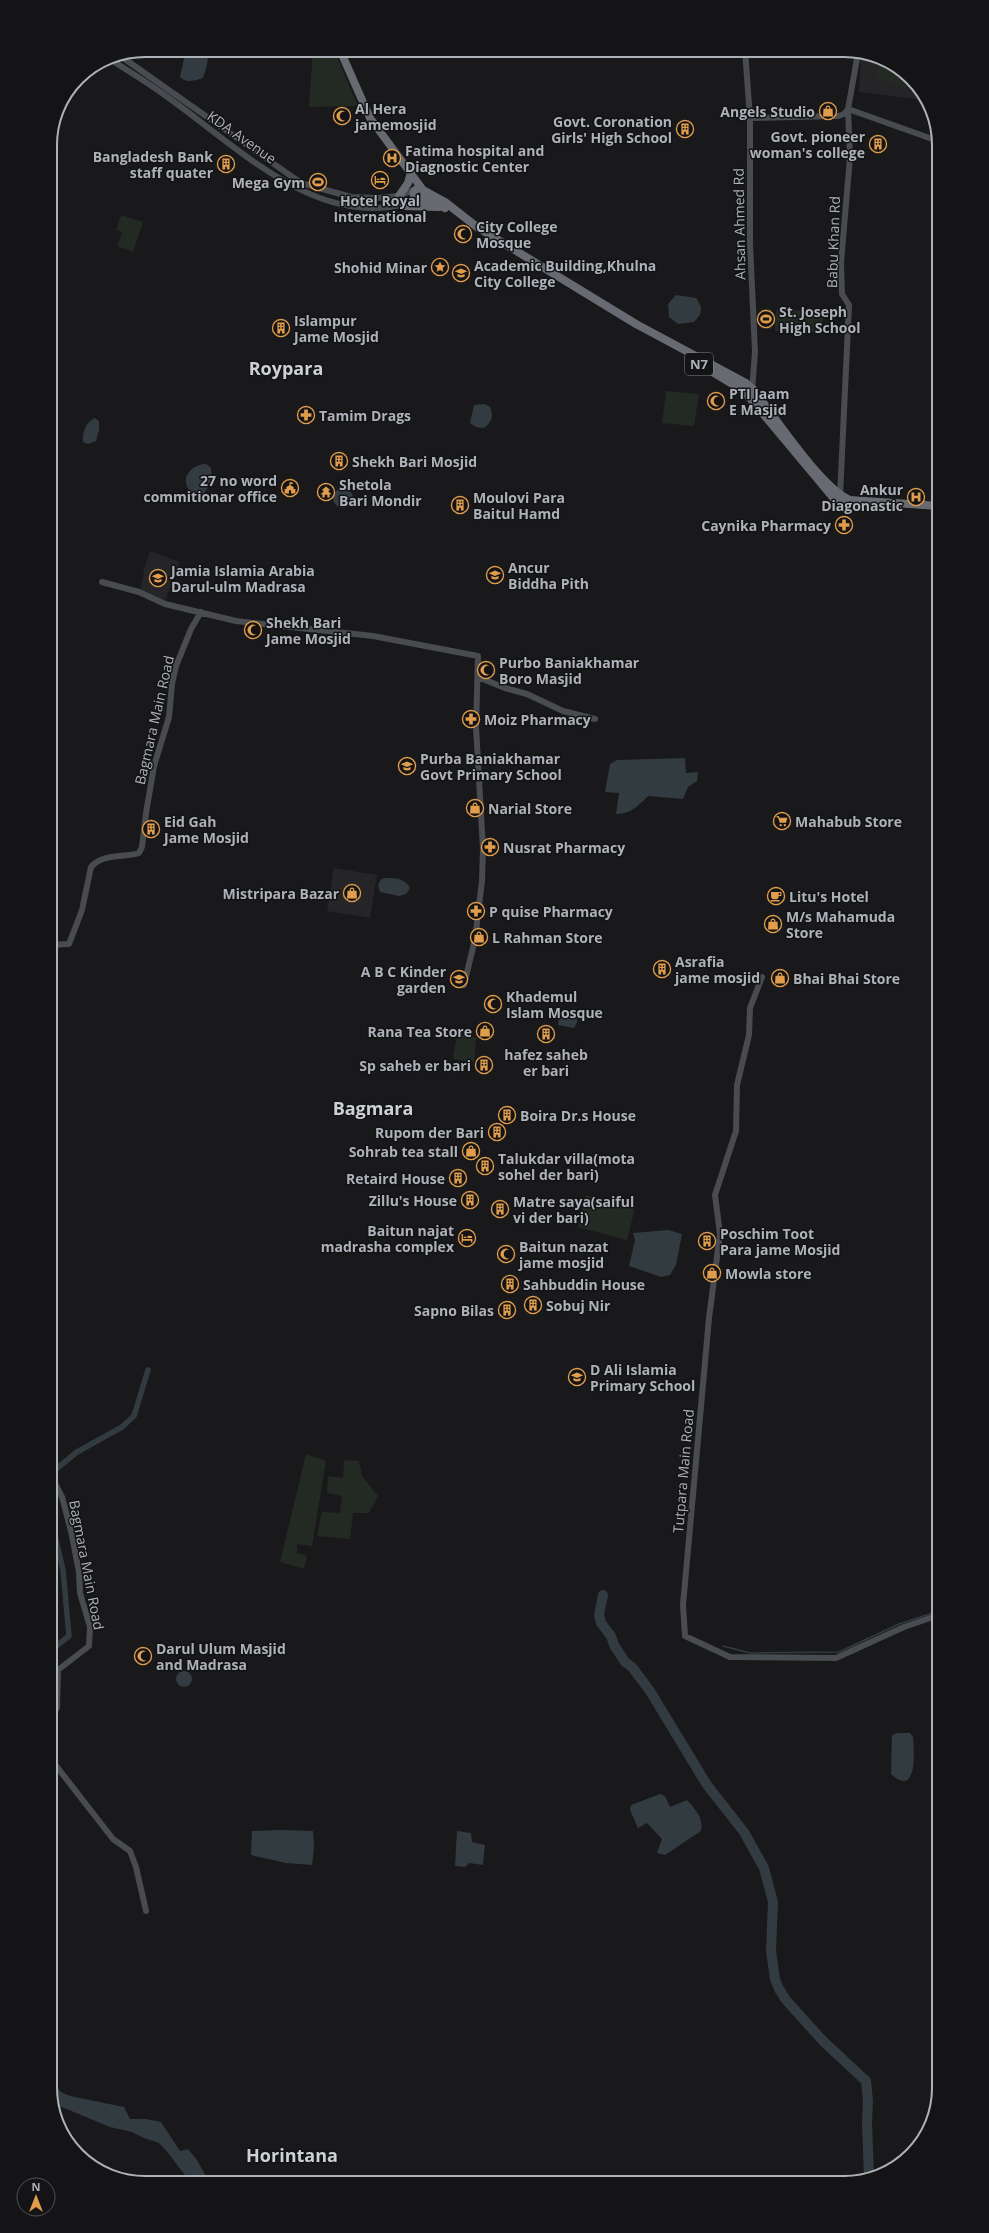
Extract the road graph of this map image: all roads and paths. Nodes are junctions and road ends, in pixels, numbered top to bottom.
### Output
1 (343, 57) edge
2 (746, 57) edge
3 (857, 58) edge
4 (125, 59) edge
5 (115, 62) edge
6 (848, 108) junction
7 (750, 118) junction
8 (932, 139) edge
9 (411, 173) junction
10 (421, 194) junction
11 (399, 196) junction
12 (444, 204) junction
13 (404, 206) junction
14 (751, 392) junction
15 (840, 496) junction
16 (932, 506) edge
17 (932, 510) edge
18 (102, 582) dead end
19 (201, 612) junction
20 (478, 677) junction
21 (595, 719) dead end
22 (57, 945) edge
23 (762, 977) dead end
24 (464, 985) dead end
25 (57, 1487) edge
26 (932, 1617) edge
27 (57, 1708) edge
28 (57, 1767) edge
29 (146, 1911) dead end

1 - 9 highway
2 - 7 street, Ahsan Ahmed Rd
3 - 6 street, Babu Khan Rd
4 - 11 street, KDA Avenue
5 - 13 street, KDA Avenue
6 - 7 street
6 - 8 street
6 - 15 street, Babu Khan Rd
7 - 14 street, Ahsan Ahmed Rd
9 - 10 highway
9 - 11 highway
10 - 11 street, KDA Avenue
10 - 12 highway
10 - 13 street, KDA Avenue
12 - 13 highway
12 - 14 highway, N7
14 - 15 highway, N7
14 - 17 highway, N7
15 - 16 highway
18 - 19 street
19 - 20 street
19 - 22 street, Bagmara Main Road
20 - 21 street
20 - 24 street
23 - 26 street, Tutpara Main Road
25 - 27 street, Bagmara Main Road
28 - 29 street

